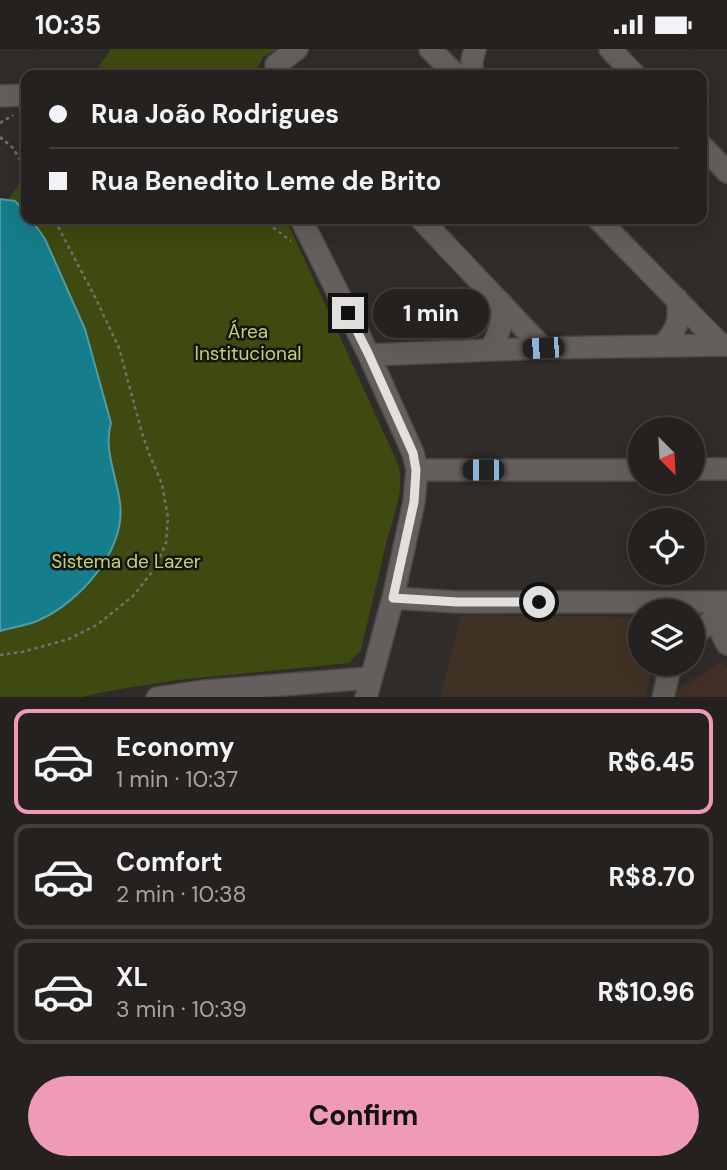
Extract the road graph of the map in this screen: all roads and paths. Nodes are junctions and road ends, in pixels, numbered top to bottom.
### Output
1 (297, 49) edge
2 (430, 49) edge
3 (475, 49) edge
4 (610, 49) edge
5 (279, 70) edge
6 (451, 70) edge
7 (472, 70) edge
8 (630, 70) edge
9 (0, 96) edge
10 (21, 104) edge
11 (21, 105) edge
12 (0, 123) edge
13 (0, 137) edge
14 (707, 151) edge
15 (21, 162) edge
16 (727, 172) edge
17 (57, 224) edge
18 (426, 224) edge
19 (603, 224) edge
20 (298, 228) edge
21 (677, 299) junction
22 (502, 304) junction
23 (724, 345) edge
24 (662, 346) junction
25 (543, 348) junction
26 (490, 350) junction
27 (369, 355) junction
28 (705, 469) edge
29 (727, 469) edge
30 (416, 470) junction
31 (628, 470) edge
32 (393, 598) junction
33 (628, 605) edge
34 (705, 616) edge
35 (723, 620) edge
36 (705, 632) edge
37 (0, 655) edge
38 (668, 676) edge
39 (368, 688) edge
40 (165, 697) edge
41 (663, 697) edge

1 - 5 street
2 - 6 street
3 - 7 street
4 - 8 street
9 - 10 street
11 - 12 path
13 - 15 path
14 - 16 street
17 - 37 path
18 - 22 street
19 - 21 street
20 - 27 street
21 - 23 street
21 - 24 street
22 - 25 street
22 - 26 street
23 - 24 street
24 - 25 street
25 - 26 street
26 - 27 street
27 - 30 street
28 - 29 street
30 - 31 street
30 - 32 street
32 - 33 street
32 - 39 street
34 - 35 street
35 - 36 street
38 - 41 street
39 - 40 street

